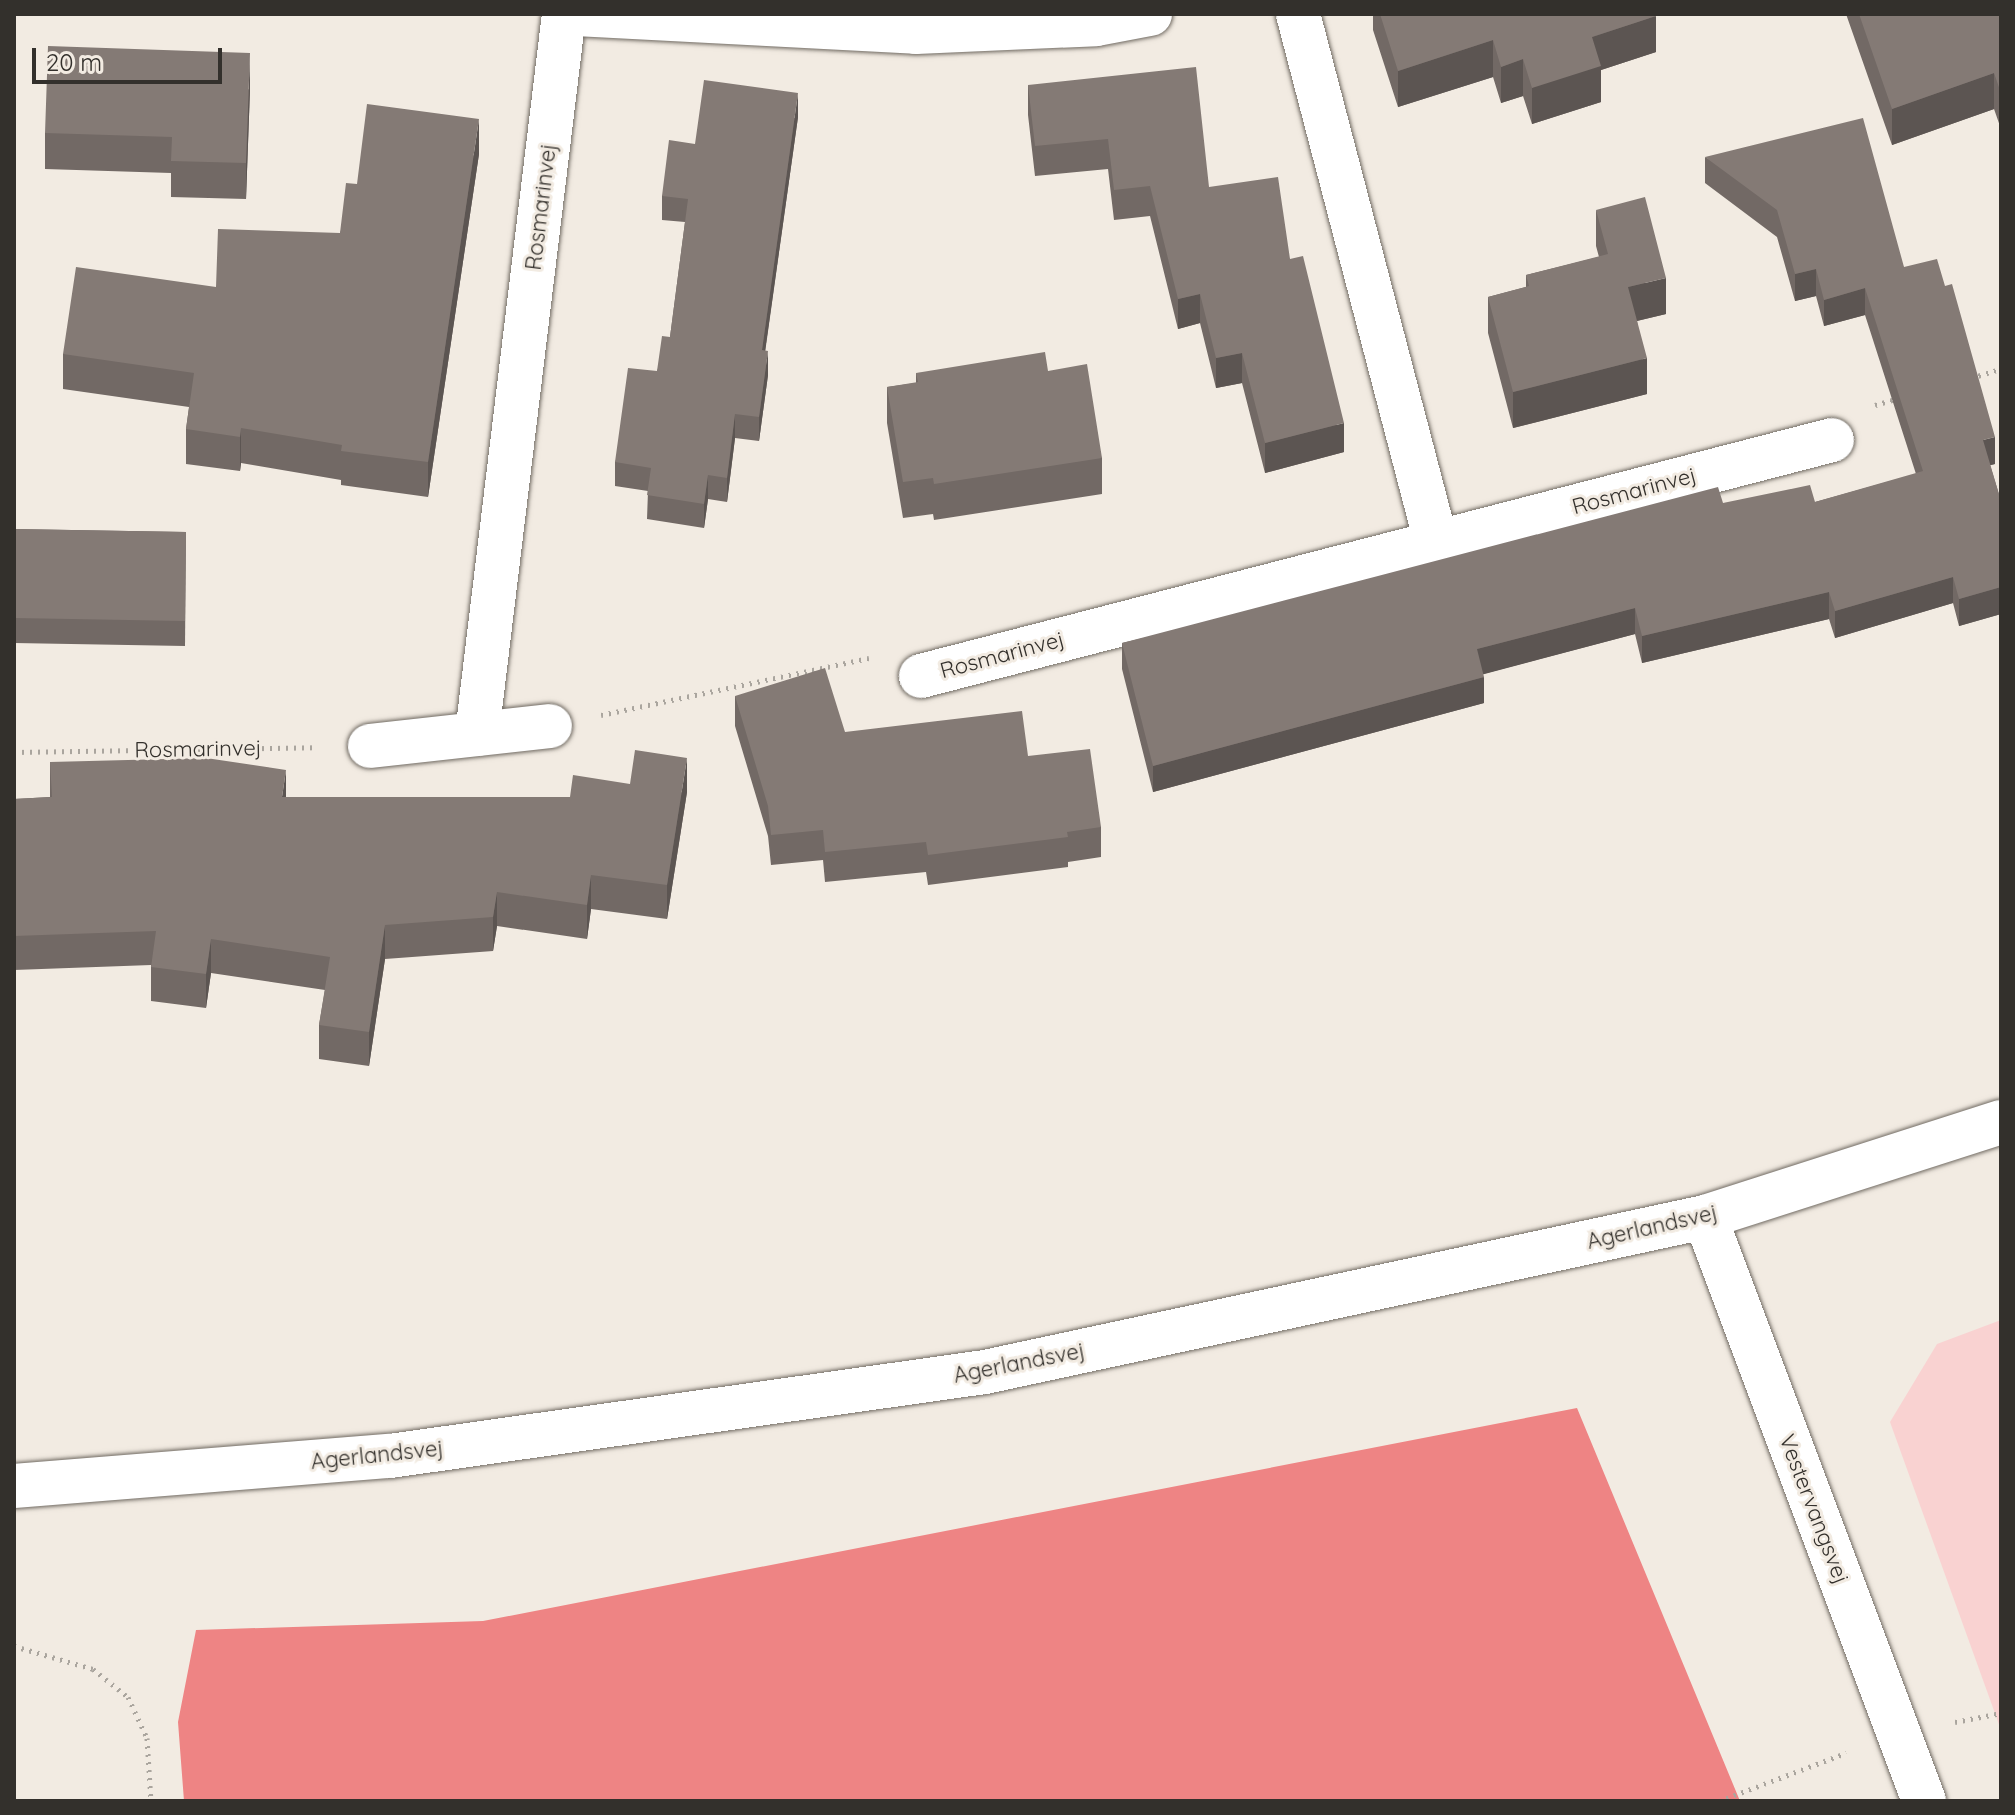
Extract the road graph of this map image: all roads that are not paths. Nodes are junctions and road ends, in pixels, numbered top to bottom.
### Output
1 (564, 14) edge
2 (576, 14) edge
3 (1150, 14) edge
4 (1298, 14) edge
5 (1832, 440) road end
6 (1436, 542) junction
7 (921, 676) road end
8 (550, 726) road end
9 (477, 734) junction
10 (370, 746) road end
11 (2001, 1122) edge
12 (1705, 1217) junction
13 (14, 1486) edge
14 (1924, 1801) edge

1 - 9 street, Rosmarinvej
2 - 3 street
4 - 6 street
5 - 6 street, Rosmarinvej
6 - 7 street, Rosmarinvej
8 - 9 street
9 - 10 street
11 - 12 street, Agerlandsvej
12 - 13 street, Agerlandsvej
12 - 14 street, Vestervangsvej

